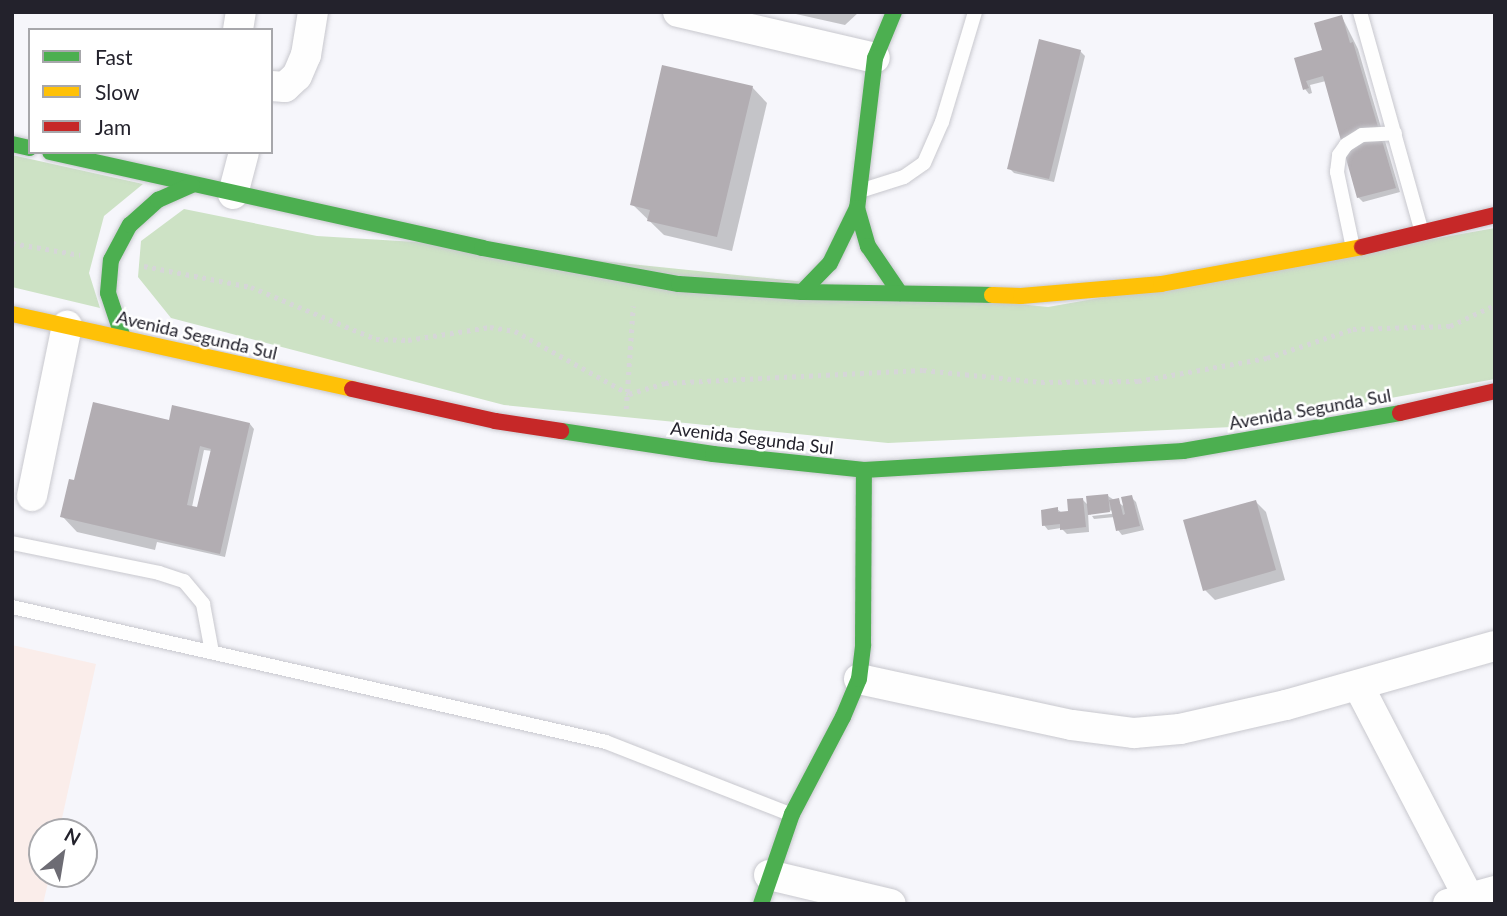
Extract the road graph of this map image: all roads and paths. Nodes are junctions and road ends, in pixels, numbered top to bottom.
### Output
1 (313, 12) edge
2 (678, 12) edge
3 (894, 12) edge
4 (975, 12) edge
5 (1360, 12) edge
6 (875, 58) junction
7 (273, 86) edge
8 (1395, 133) junction
9 (59, 154) edge
10 (243, 154) edge
11 (192, 185) junction
12 (859, 191) junction
13 (233, 194) junction
14 (857, 208) junction
15 (1495, 215) edge
16 (1422, 234) junction
17 (12, 243) edge
18 (1353, 249) junction
19 (111, 260) junction
20 (635, 274) junction
21 (802, 292) junction
22 (900, 293) junction
23 (1495, 305) edge
24 (12, 314) edge
25 (67, 326) junction
26 (123, 338) junction
27 (1495, 391) edge
28 (629, 394) junction
29 (618, 440) junction
30 (864, 470) junction
31 (32, 496) dead end
32 (12, 543) edge
33 (12, 607) edge
34 (1495, 646) edge
35 (212, 652) junction
36 (859, 679) junction
37 (1358, 685) junction
38 (792, 814) junction
39 (769, 875) junction
40 (1471, 899) edge
41 (761, 904) edge
42 (891, 904) edge

1 - 7 street
2 - 6 street
3 - 6 main road
4 - 12 lane
5 - 8 lane
6 - 12 main road
8 - 16 lane
8 - 18 lane
9 - 11 main road
10 - 13 street
11 - 13 main road
11 - 19 main road
12 - 14 main road
13 - 20 main road
14 - 21 main road
14 - 22 main road
15 - 16 main road
16 - 18 main road
17 - 19 path
18 - 22 main road
19 - 26 main road
19 - 28 path
20 - 21 main road
20 - 28 path
21 - 22 main road
23 - 28 path
24 - 25 main road, Avenida Segunda Sul
25 - 26 main road, Avenida Segunda Sul
25 - 31 street
26 - 29 main road, Avenida Segunda Sul
27 - 30 main road, Avenida Segunda Sul
28 - 29 path
29 - 30 main road, Avenida Segunda Sul
30 - 36 main road
32 - 35 lane
33 - 35 lane
34 - 37 street
35 - 38 lane
36 - 37 street
36 - 38 main road
37 - 40 street
38 - 39 main road
39 - 41 main road
39 - 42 street

